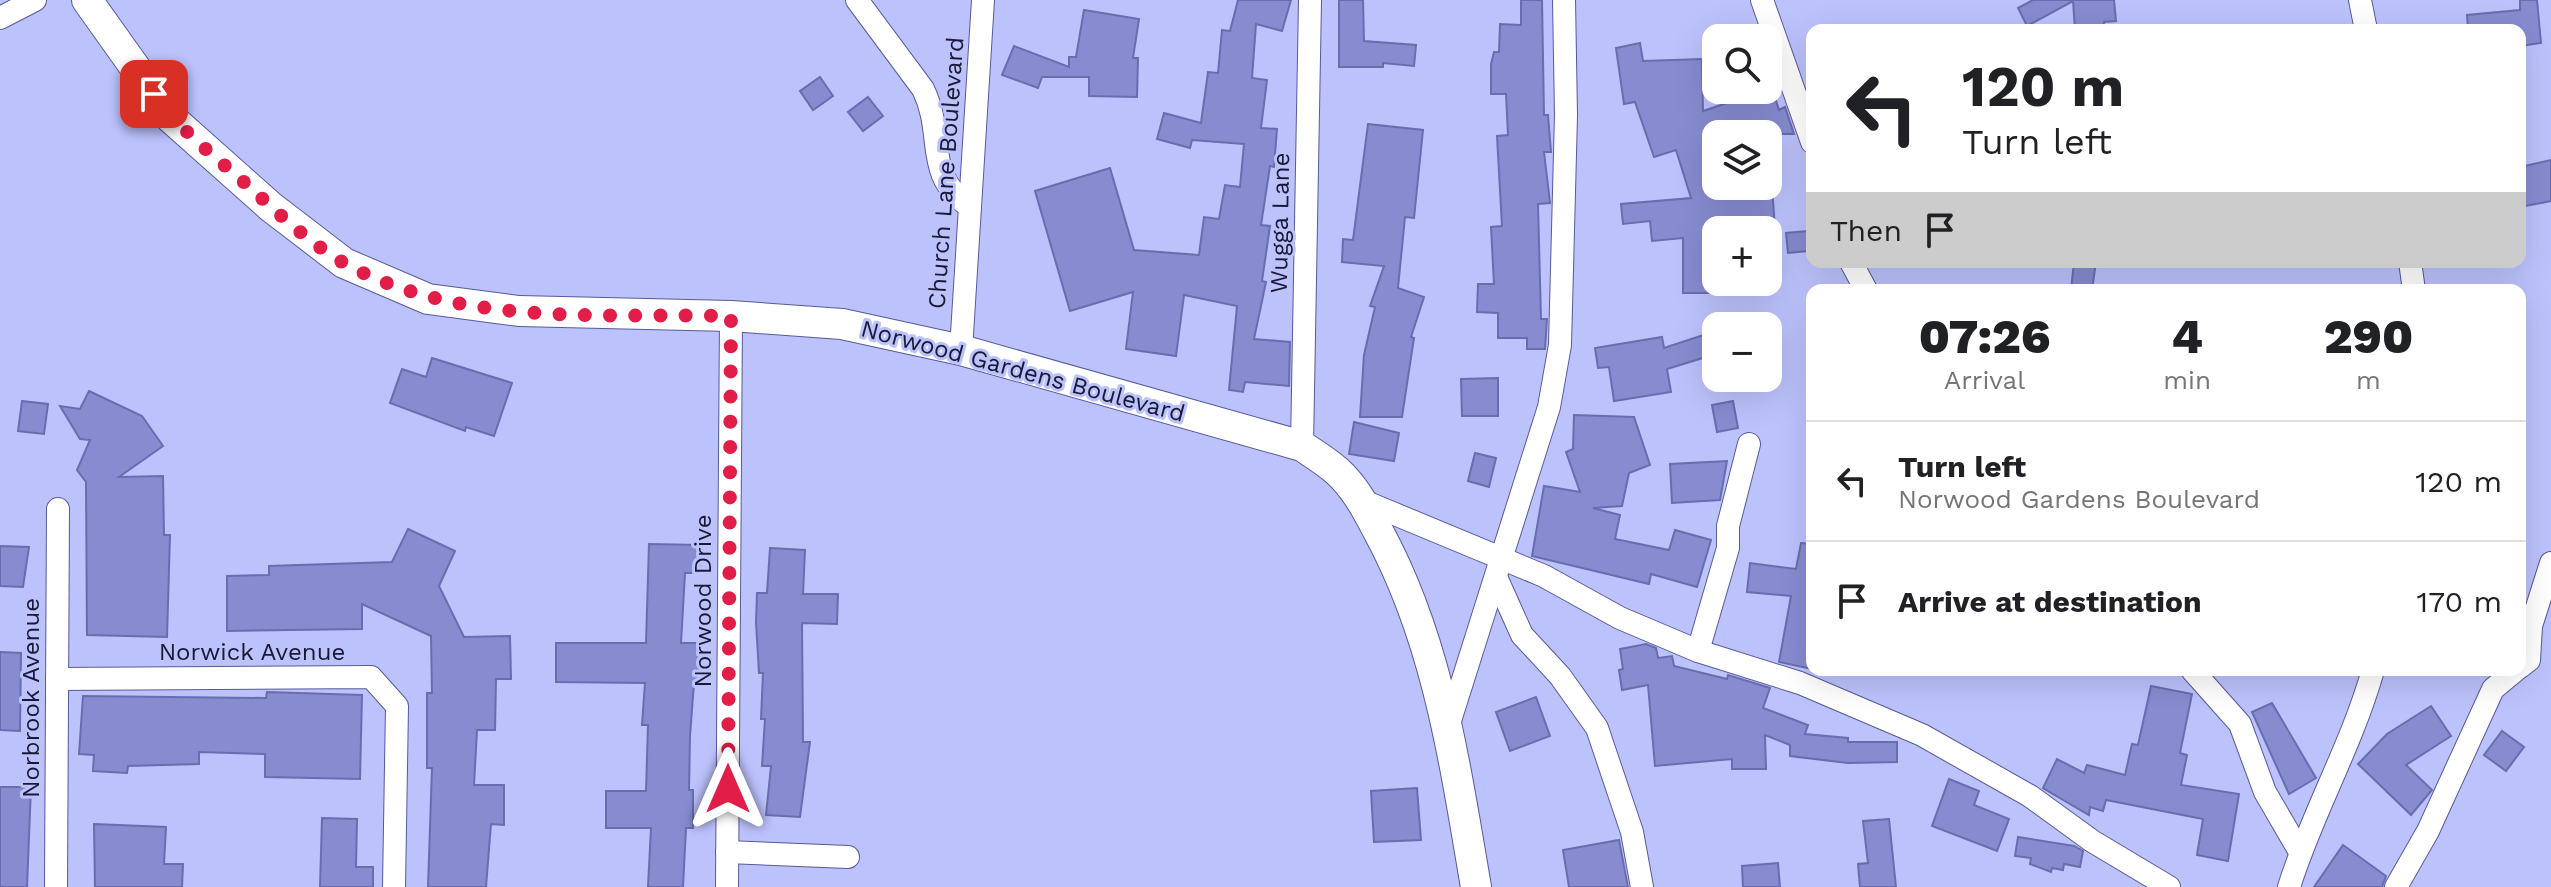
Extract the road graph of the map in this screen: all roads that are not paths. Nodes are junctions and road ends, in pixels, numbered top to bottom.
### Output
1 (35, 0) edge
2 (87, 0) edge
3 (857, 0) edge
4 (983, 0) edge
5 (1310, 0) edge
6 (1564, 0) edge
7 (1762, 0) edge
8 (2360, 0) edge
9 (0, 18) edge
10 (2365, 24) edge
11 (1806, 125) edge
12 (970, 207) junction
13 (731, 316) junction
14 (961, 350) junction
15 (1749, 444) dead end
16 (1302, 446) junction
17 (1361, 500) junction
18 (58, 509) dead end
19 (2551, 563) edge
20 (1498, 568) junction
21 (1698, 651) junction
22 (2526, 662) edge
23 (2197, 676) edge
24 (2371, 676) edge
25 (2508, 676) edge
26 (57, 679) junction
27 (1448, 727) junction
28 (727, 852) junction
29 (2300, 852) junction
30 (848, 857) dead end
31 (56, 887) edge
32 (394, 887) edge
33 (727, 887) edge
34 (1476, 887) edge
35 (1642, 887) edge
36 (2169, 887) edge
37 (2289, 887) edge
38 (2396, 887) edge

1 - 9 street
2 - 13 street, Norwood Gardens Boulevard
3 - 12 street
4 - 12 street, Church Lane Boulevard
5 - 16 street, Wugga Lane
6 - 20 street
7 - 11 street
8 - 10 street
12 - 14 street, Church Lane Boulevard
13 - 14 street, Norwood Gardens Boulevard
13 - 28 street, Norwood Drive
14 - 16 street, Norwood Gardens Boulevard
15 - 21 street
16 - 17 street, Norwood Gardens Boulevard
17 - 20 street
17 - 27 street, Norwood Gardens Boulevard
18 - 26 street, Norbrook Avenue
19 - 22 street
20 - 21 street
20 - 27 street
20 - 35 street
21 - 36 street
23 - 29 street
24 - 29 street
25 - 38 street
26 - 31 street, Norbrook Avenue
26 - 32 street, Norwick Avenue
27 - 34 street, Norwood Gardens Boulevard
28 - 30 street
28 - 33 street, Norwood Drive
29 - 37 street

